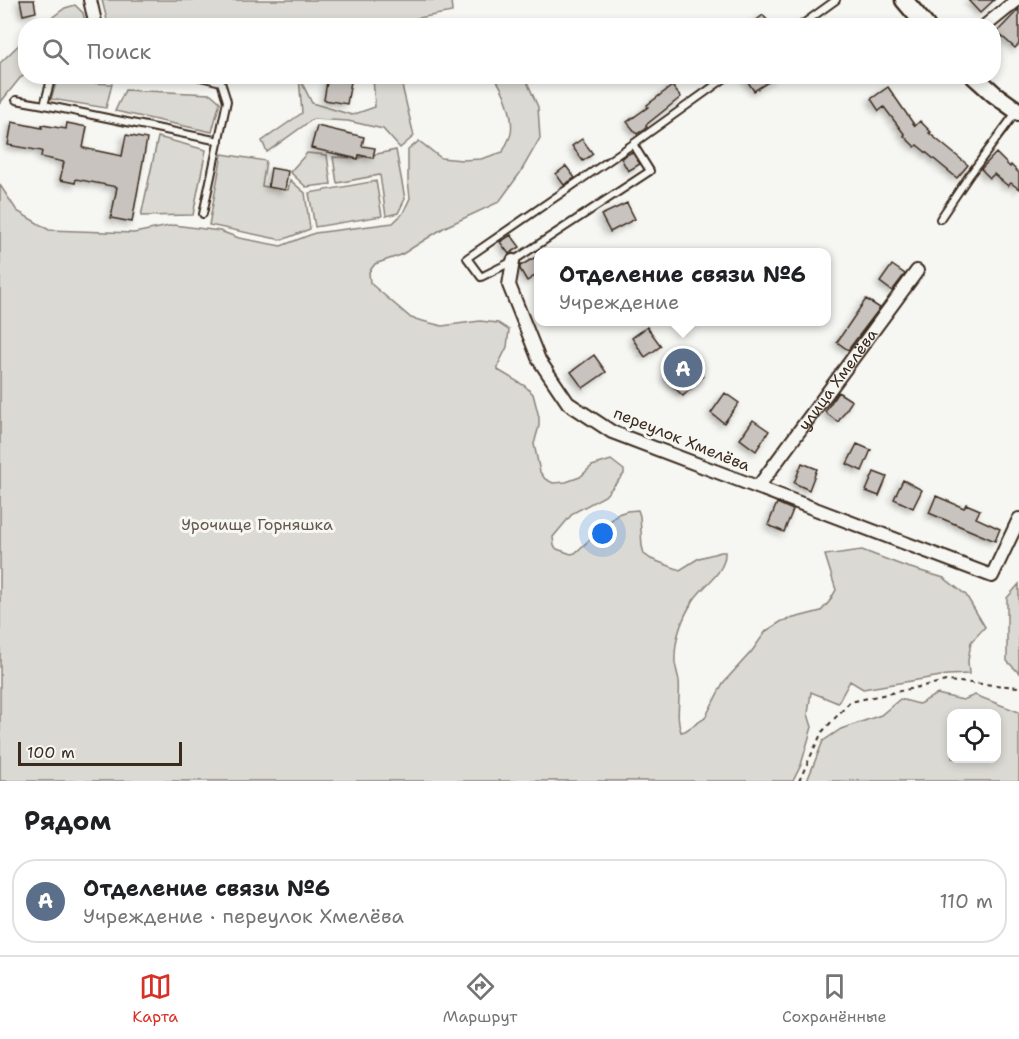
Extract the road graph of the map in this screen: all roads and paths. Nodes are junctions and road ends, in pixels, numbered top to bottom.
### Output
1 (90, 0) edge
2 (836, 0) edge
3 (904, 0) edge
4 (1017, 0) edge
5 (94, 18) edge
6 (811, 18) edge
7 (919, 18) edge
8 (995, 18) edge
9 (50, 84) edge
10 (222, 84) edge
11 (717, 84) edge
12 (983, 84) edge
13 (16, 100) dead end
14 (44, 105) junction
15 (1018, 111) edge
16 (219, 141) junction
17 (633, 144) junction
18 (202, 214) dead end
19 (940, 219) dead end
20 (513, 261) junction
21 (917, 270) dead end
22 (758, 487) junction
23 (1019, 519) edge
24 (1013, 545) edge
25 (1019, 687) edge
26 (799, 781) edge

1 - 5 street
2 - 6 lane
3 - 7 main road
4 - 8 street
9 - 14 lane
10 - 16 lane
11 - 17 lane
12 - 15 main road
13 - 14 lane
14 - 16 lane
15 - 19 lane
16 - 18 lane
17 - 20 lane
17 - 20 lane
20 - 22 street, переулок Хмелёва
21 - 22 street, улица Хмелёва
22 - 24 street, переулок Хмелёва
23 - 24 street
25 - 26 path

